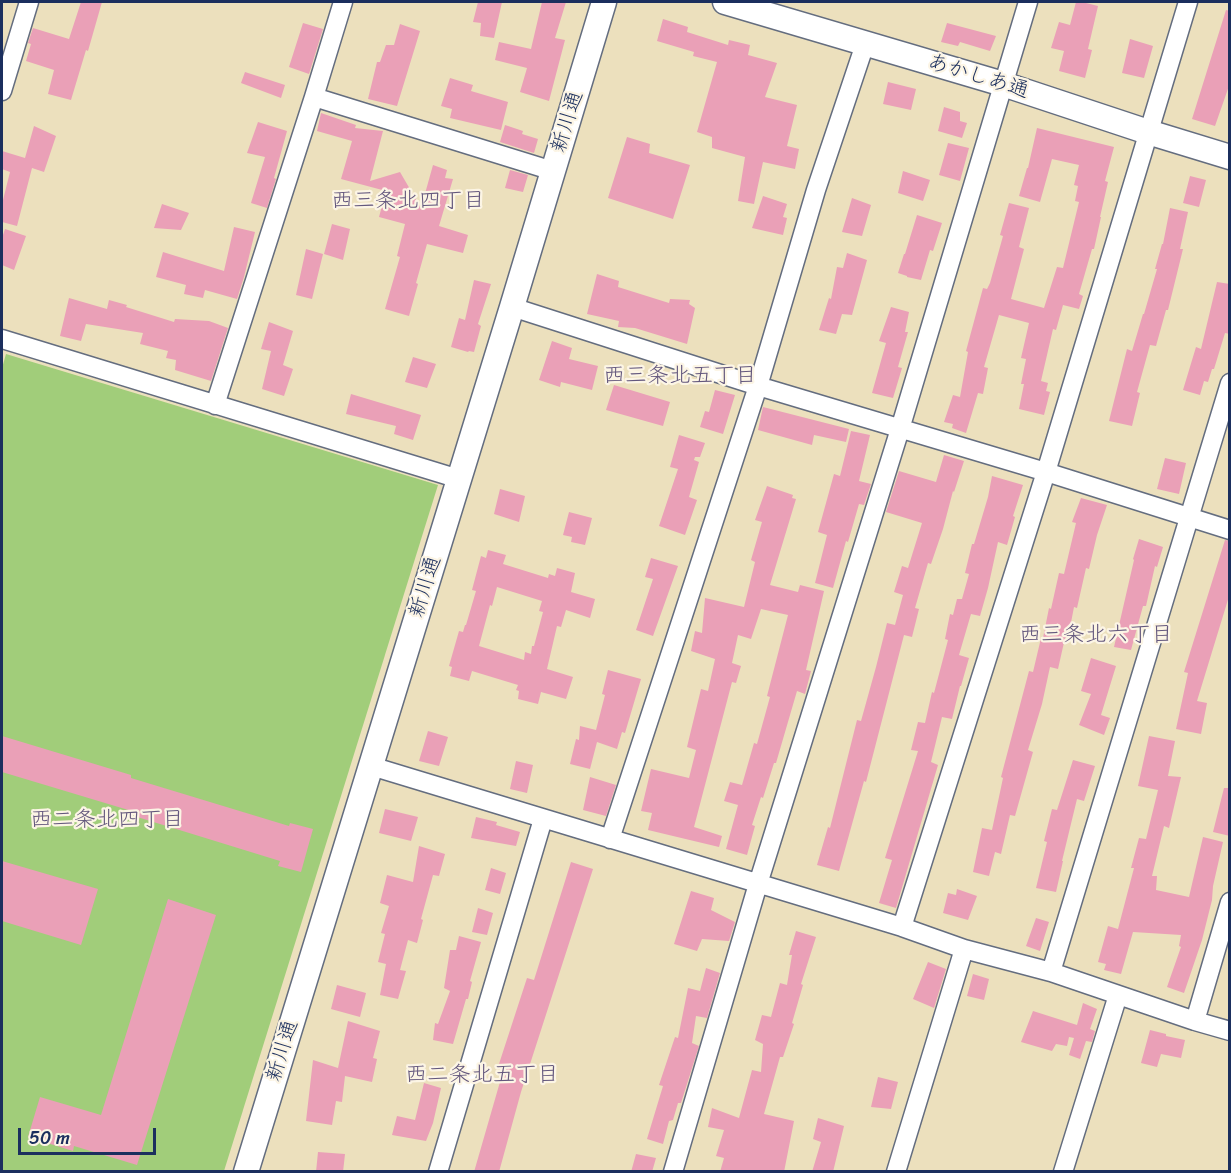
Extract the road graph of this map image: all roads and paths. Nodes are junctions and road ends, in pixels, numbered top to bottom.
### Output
1 (29, 2) edge
2 (343, 2) edge
3 (604, 2) edge
4 (725, 2) edge
5 (1028, 2) edge
6 (1188, 2) edge
7 (865, 44) junction
8 (1003, 84) junction
9 (2, 91) edge
10 (314, 97) junction
11 (1148, 132) junction
12 (1228, 153) edge
13 (553, 171) junction
14 (512, 308) junction
15 (2, 339) edge
16 (1230, 382) edge
17 (758, 386) junction
18 (215, 405) junction
19 (900, 429) junction
20 (1046, 472) junction
21 (459, 479) junction
22 (1189, 518) junction
23 (1230, 530) edge
24 (371, 766) junction
25 (543, 819) junction
26 (610, 839) junction
27 (758, 884) junction
28 (1230, 902) edge
29 (902, 927) junction
30 (964, 949) junction
31 (1051, 972) junction
32 (1118, 995) junction
33 (1195, 1021) junction
34 (1230, 1031) edge
35 (246, 1172) edge
36 (438, 1172) edge
37 (673, 1172) edge
38 (896, 1172) edge
39 (1063, 1172) edge

1 - 9 street
2 - 10 street
3 - 13 street, 新川通
4 - 7 street, あかしあ通
5 - 8 street
6 - 11 street
7 - 8 street, あかしあ通
7 - 17 street
8 - 11 street, あかしあ通
8 - 19 street
10 - 13 street
10 - 18 street
11 - 12 street, あかしあ通
11 - 20 street
13 - 14 street, 新川通
14 - 17 street
14 - 21 street, 新川通
15 - 18 street
16 - 22 street
17 - 19 street
17 - 26 street
18 - 21 street
19 - 20 street
19 - 27 street
20 - 22 street
20 - 29 street
21 - 24 street, 新川通
22 - 23 street
22 - 31 street
24 - 25 street
24 - 35 street, 新川通
25 - 26 street
25 - 36 street
26 - 27 street
27 - 29 street
27 - 37 street
28 - 33 street
29 - 30 street
30 - 31 street
30 - 38 street
31 - 32 street
32 - 33 street
32 - 39 street
33 - 34 street

